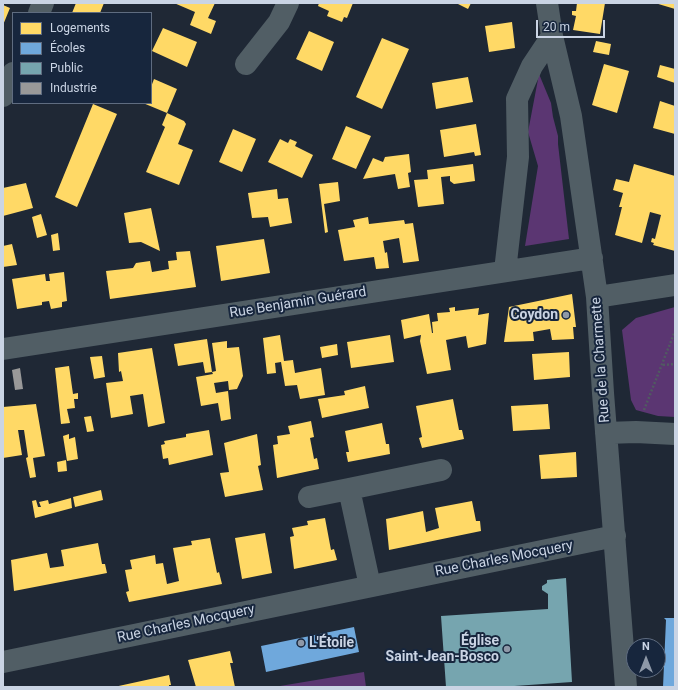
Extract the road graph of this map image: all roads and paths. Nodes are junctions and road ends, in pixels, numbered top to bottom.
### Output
1 (288, 3) edge
2 (547, 3) edge
3 (552, 36) junction
4 (246, 64) dead end
5 (12, 75) edge
6 (3, 96) edge
7 (592, 258) junction
8 (505, 271) junction
9 (675, 286) edge
10 (597, 298) junction
11 (675, 331) edge
12 (3, 349) edge
13 (675, 364) edge
14 (663, 365) junction
15 (636, 432) junction
16 (606, 433) junction
17 (675, 434) edge
18 (440, 470) dead end
19 (349, 489) junction
20 (309, 496) dead end
21 (615, 536) junction
22 (370, 586) junction
23 (3, 662) edge
24 (626, 687) edge

1 - 4 street
2 - 3 street, Rue de la Charmette
3 - 7 street, Rue de la Charmette
3 - 8 street
5 - 6 street
7 - 8 street, Rue Benjamin Guérard
7 - 10 street, Rue de la Charmette
8 - 12 street, Rue Benjamin Guérard
9 - 10 street
10 - 16 street, Rue de la Charmette
11 - 14 path
13 - 14 path
14 - 15 path
15 - 16 street
15 - 17 street
16 - 21 street, Rue de la Charmette
18 - 19 street
19 - 20 street
19 - 22 street
21 - 22 street, Rue Charles Mocquery
21 - 24 street, Rue de la Charmette
22 - 23 street, Rue Charles Mocquery

